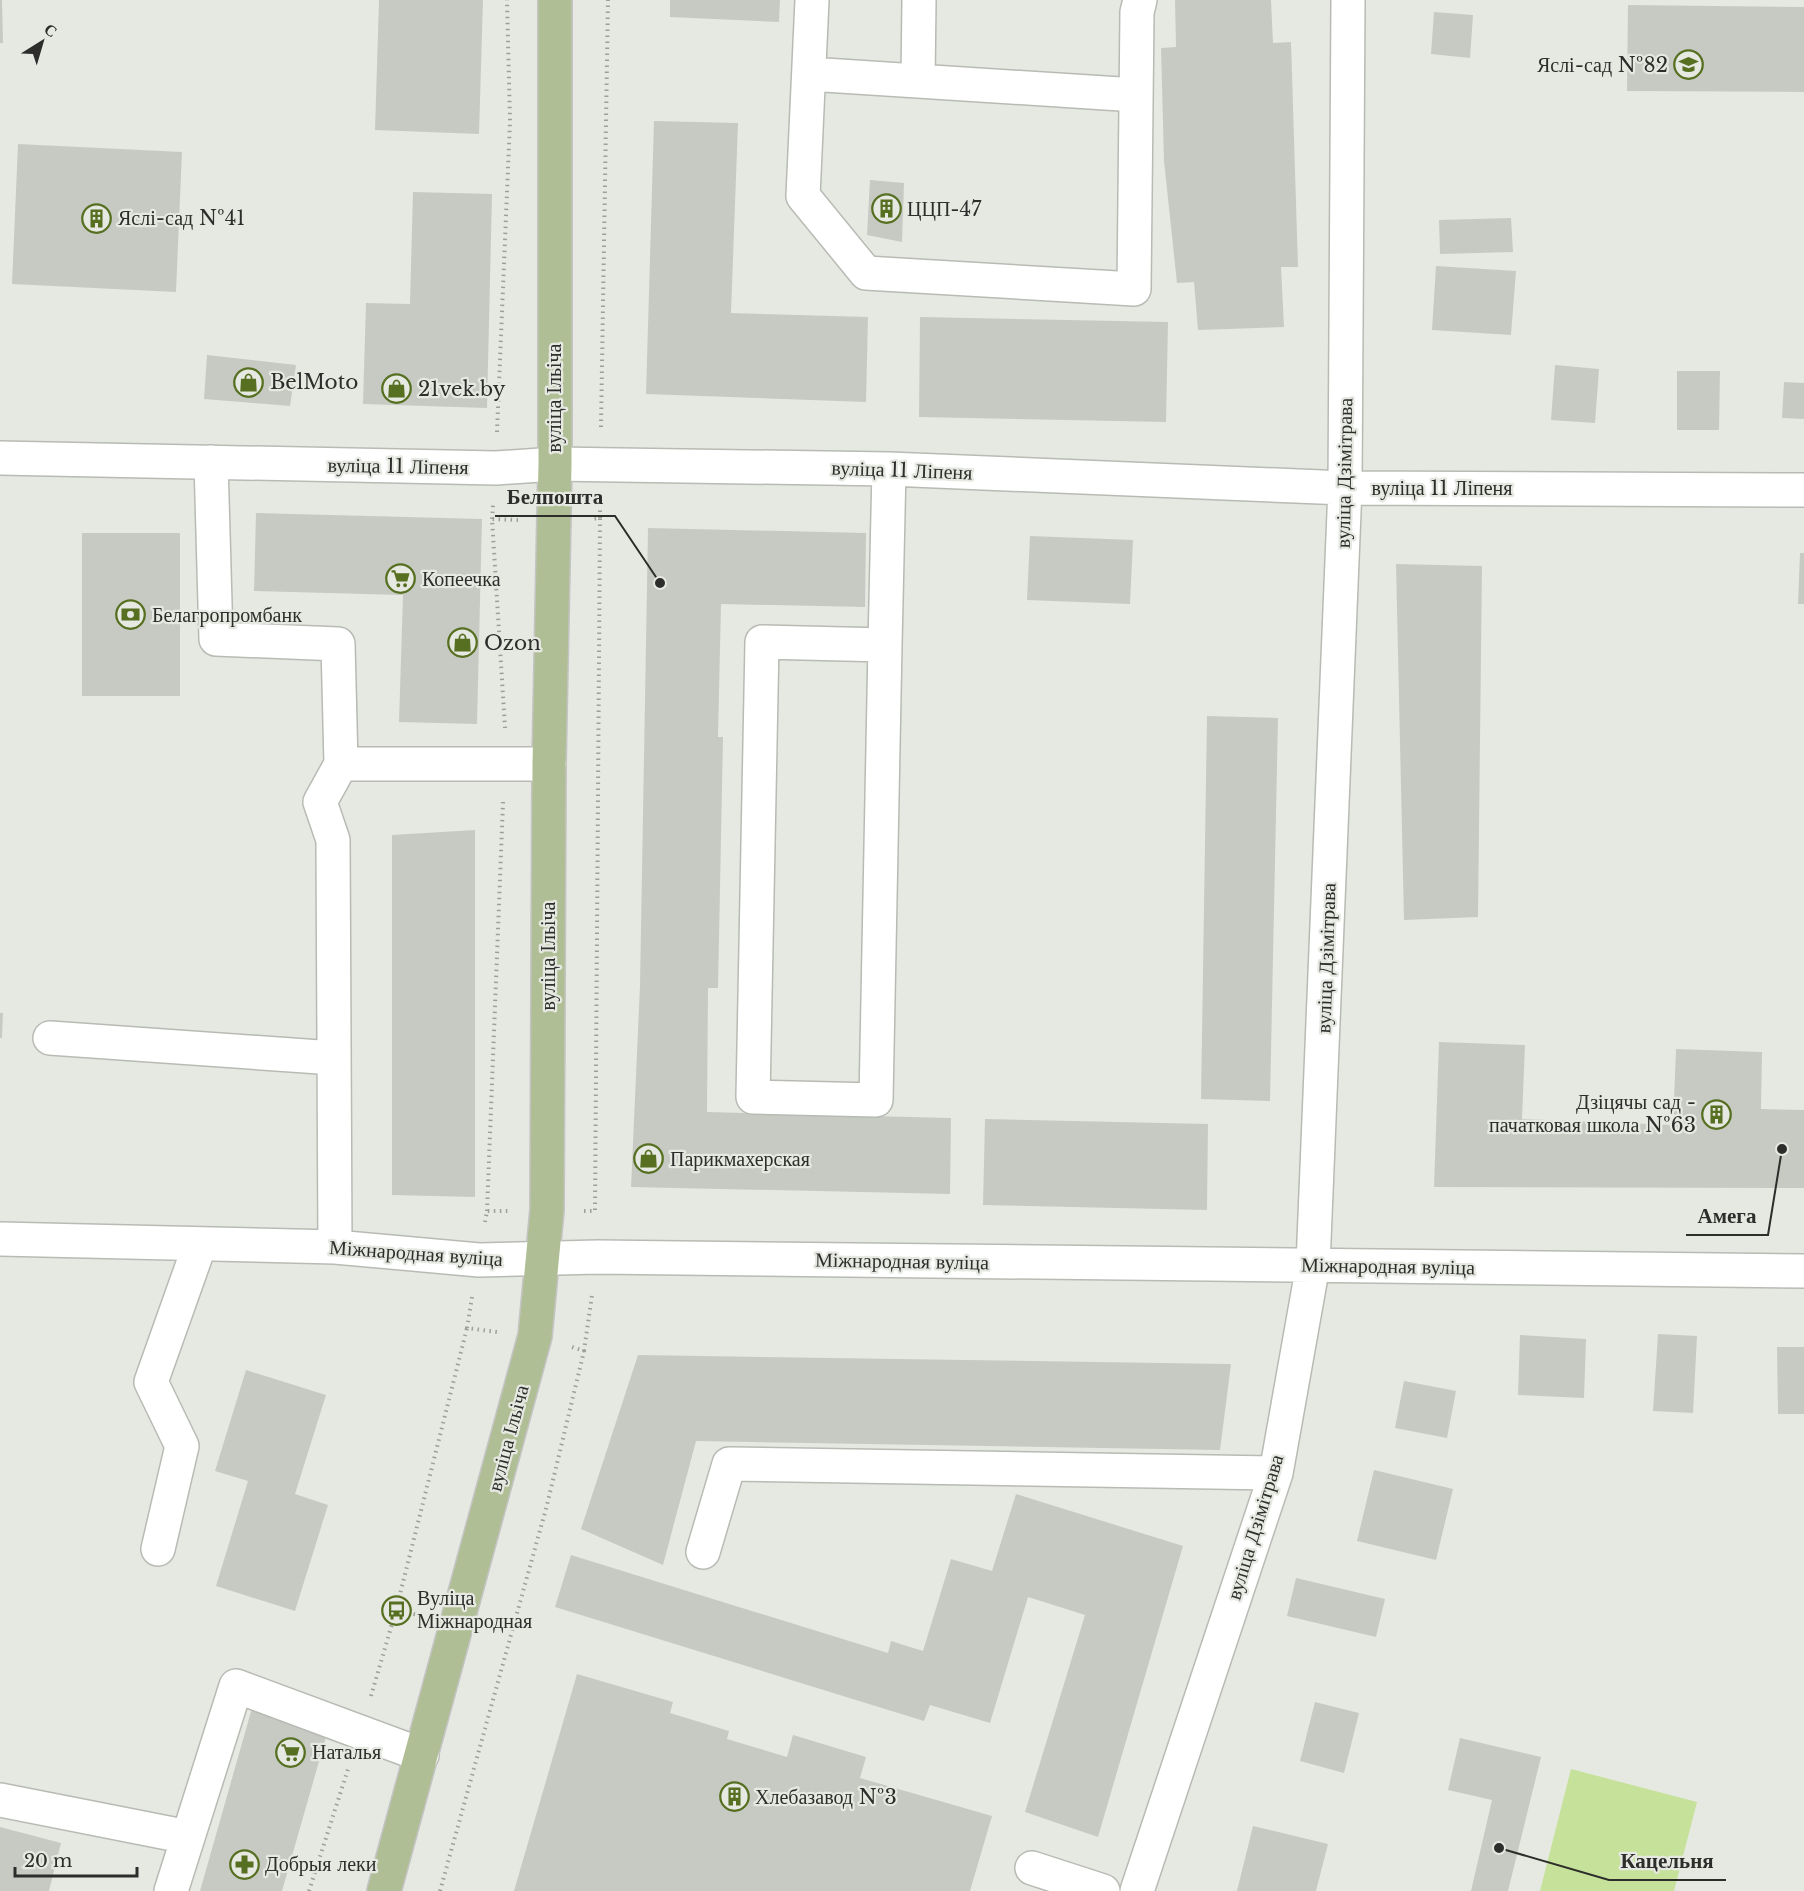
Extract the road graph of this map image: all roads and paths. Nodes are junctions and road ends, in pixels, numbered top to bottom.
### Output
1 (507, 0) edge
2 (555, 0) edge
3 (608, 0) edge
4 (812, 0) edge
5 (919, 0) edge
6 (1140, 0) edge
7 (1348, 0) edge
8 (809, 74) junction
9 (918, 81) junction
10 (1136, 95) junction
11 (0, 458) edge
12 (211, 462) junction
13 (555, 464) junction
14 (601, 465) junction
15 (496, 468) junction
16 (889, 469) junction
17 (1345, 488) junction
18 (1804, 490) edge
19 (600, 518) dead end
20 (492, 519) junction
21 (553, 521) junction
22 (885, 645) junction
23 (341, 764) junction
24 (504, 764) junction
25 (549, 764) junction
26 (50, 1038) dead end
27 (334, 1058) junction
28 (487, 1211) dead end
29 (0, 1239) edge
30 (200, 1244) junction
31 (335, 1247) junction
32 (543, 1260) junction
33 (1313, 1265) junction
34 (1804, 1271) edge
35 (467, 1328) dead end
36 (1276, 1473) junction
37 (158, 1549) dead end
38 (703, 1552) dead end
39 (361, 1732) junction
40 (422, 1755) junction
41 (0, 1800) edge
42 (188, 1837) junction
43 (1032, 1868) dead end
44 (171, 1891) edge
45 (309, 1891) edge
46 (384, 1891) edge
47 (1103, 1891) edge
48 (1137, 1891) edge

1 - 15 path
2 - 13 main road, вуліца Ільіча
3 - 14 path
4 - 8 street
5 - 9 street
6 - 10 street
7 - 17 street, вуліца Дзімітрава
8 - 9 street
8 - 10 street
9 - 10 street
11 - 12 street, вуліца 11 Ліпеня
12 - 15 street, вуліца 11 Ліпеня
12 - 23 street
13 - 14 street, вуліца 11 Ліпеня
13 - 15 street, вуліца 11 Ліпеня
13 - 21 main road, вуліца Ільіча
14 - 16 street, вуліца 11 Ліпеня
14 - 19 path
15 - 20 path
16 - 17 street, вуліца 11 Ліпеня
16 - 22 street
17 - 18 street, вуліца 11 Ліпеня
17 - 33 street, вуліца Дзімітрава
20 - 21 path
20 - 24 path
21 - 25 main road, вуліца Ільіча
22 - 22 street
23 - 24 street
23 - 27 street
24 - 25 street
24 - 28 path
25 - 32 main road, вуліца Ільіча
26 - 27 street
27 - 31 street
29 - 30 street, Міжнародная вуліца
30 - 31 street, Міжнародная вуліца
30 - 37 street
31 - 32 street, Міжнародная вуліца
32 - 33 street, Міжнародная вуліца
32 - 40 main road, вуліца Ільіча
33 - 34 street, Міжнародная вуліца
33 - 36 street, вуліца Дзімітрава
35 - 39 path
36 - 38 street
36 - 48 street, вуліца Дзімітрава
39 - 40 street
39 - 42 street
39 - 45 path
40 - 46 main road, вуліца Ільіча
41 - 42 street
42 - 44 street
43 - 47 street

